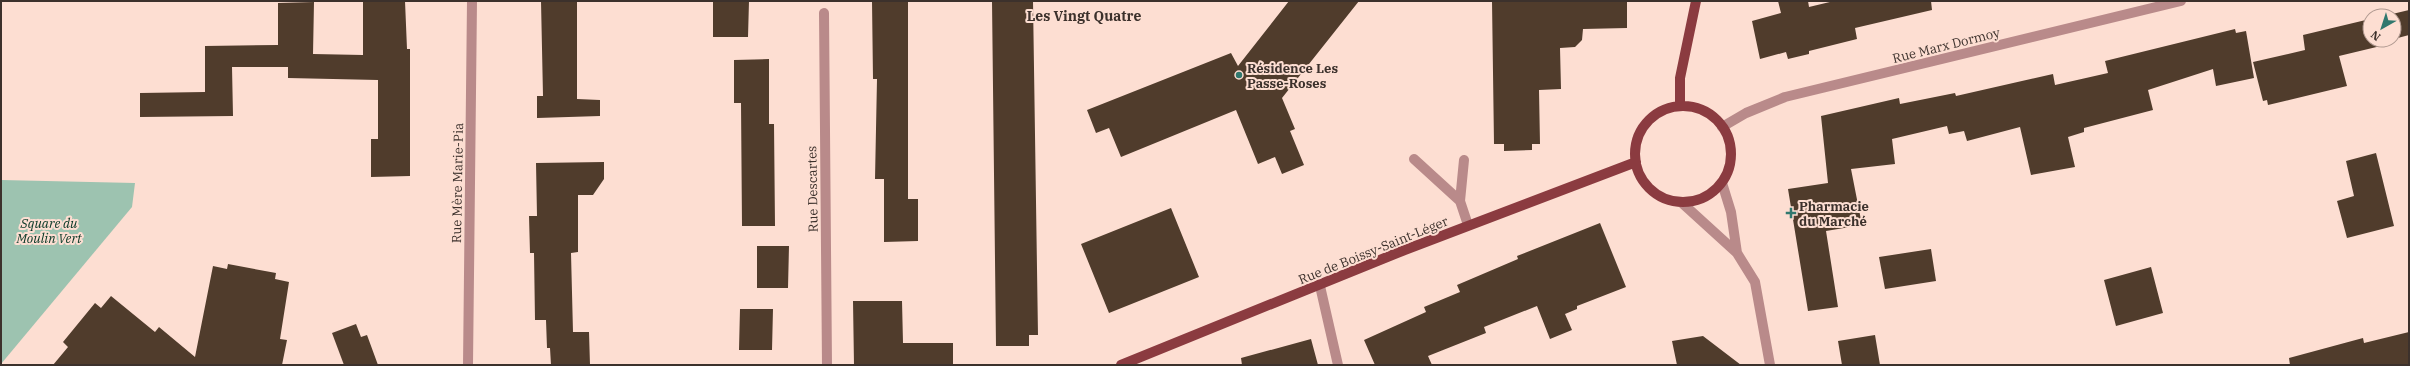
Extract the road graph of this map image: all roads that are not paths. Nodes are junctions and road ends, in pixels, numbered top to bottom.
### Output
1 (472, 1) edge
2 (1696, 1) edge
3 (2181, 1) edge
4 (824, 13) dead end
5 (1680, 106) junction
6 (1722, 127) junction
7 (1414, 160) dead end
8 (1464, 160) dead end
9 (1636, 162) junction
10 (1722, 183) junction
11 (1460, 201) junction
12 (1681, 202) junction
13 (1468, 225) junction
14 (1737, 253) junction
15 (1320, 286) junction
16 (468, 365) edge
17 (827, 365) edge
18 (1121, 365) edge
19 (1338, 365) edge
20 (1770, 365) edge

1 - 16 street, Rue Mère Marie-Pia
2 - 5 main road
3 - 6 street, Rue Marx Dormoy
4 - 17 street, Rue Descartes
5 - 6 main road
5 - 9 main road
6 - 10 main road
7 - 11 street
8 - 11 street
9 - 12 main road
9 - 13 main road, Rue de Boissy-Saint-Léger
10 - 12 main road
10 - 14 street
11 - 13 street
12 - 14 street
13 - 15 main road, Rue de Boissy-Saint-Léger
14 - 20 street
15 - 18 main road, Rue de Boissy-Saint-Léger
15 - 19 street

